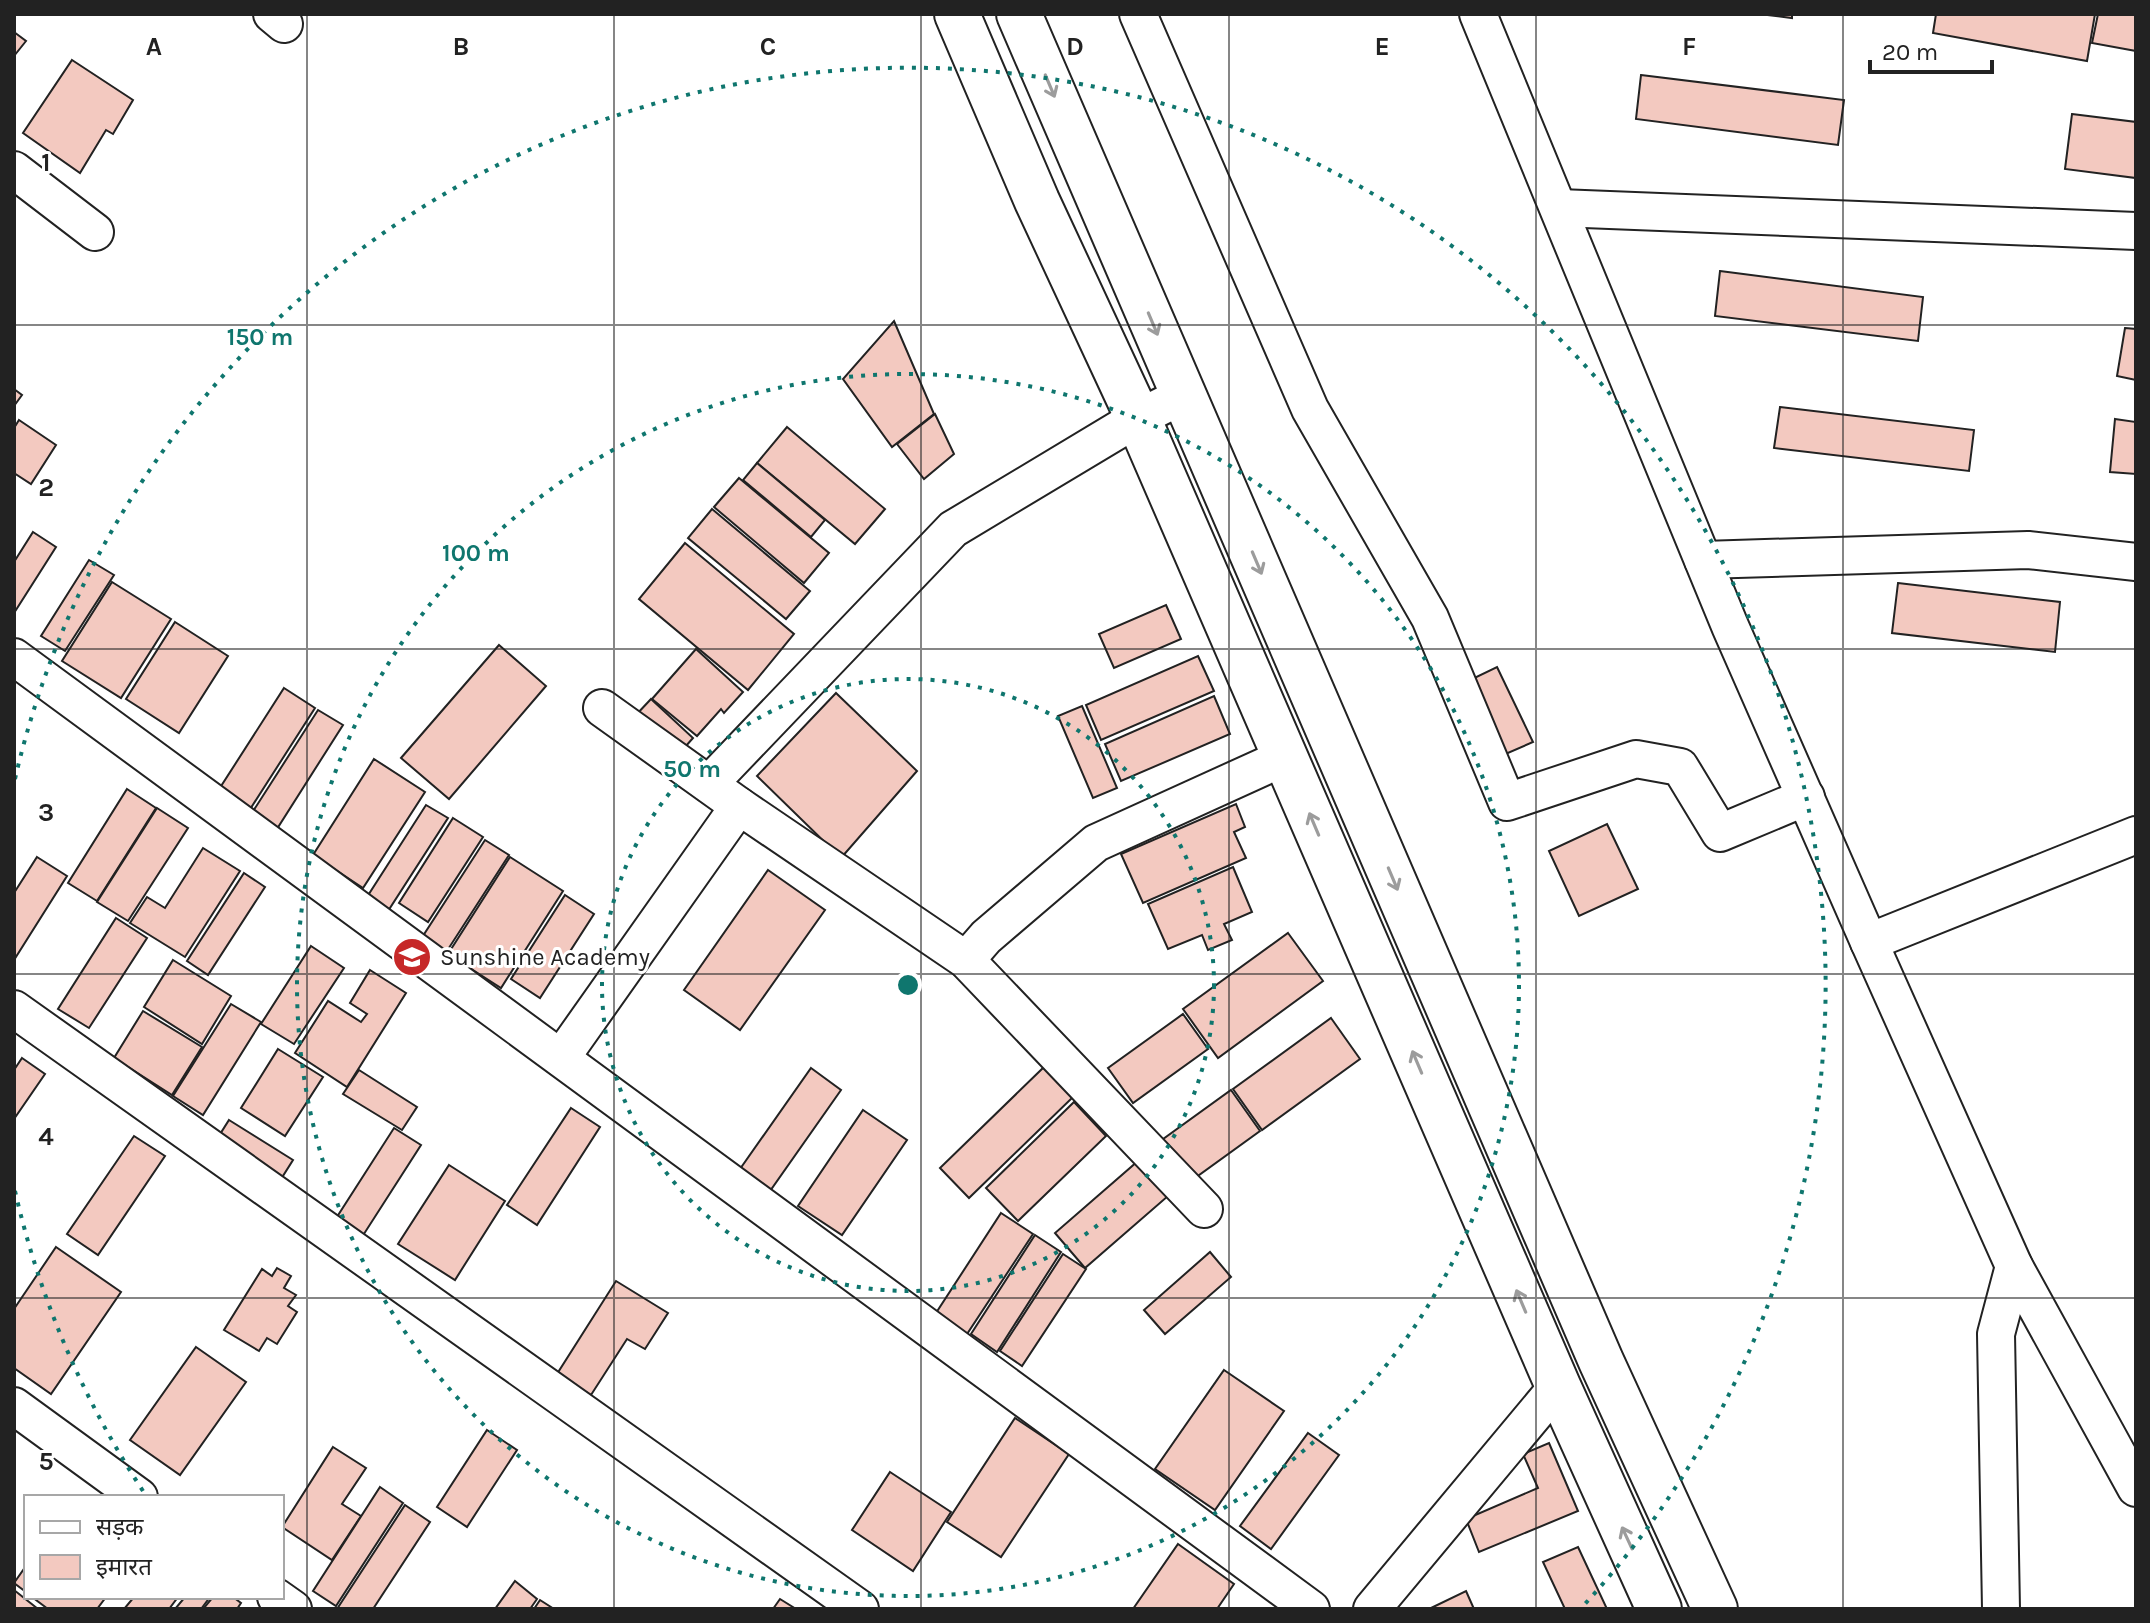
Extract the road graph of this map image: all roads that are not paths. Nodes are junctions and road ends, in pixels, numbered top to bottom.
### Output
1 (957, 14) edge
2 (1019, 14) edge
3 (1138, 14) edge
4 (1478, 14) edge
5 (14, 170) edge
6 (1559, 208) junction
7 (2136, 231) edge
8 (95, 232) dead end
9 (1184, 395) junction
10 (1138, 418) junction
11 (1703, 560) junction
12 (2136, 562) edge
13 (14, 657) edge
14 (602, 708) dead end
15 (1285, 757) junction
16 (709, 784) junction
17 (1806, 797) junction
18 (739, 806) junction
19 (2136, 835) edge
20 (1869, 942) junction
21 (966, 960) junction
22 (14, 1009) edge
23 (561, 1058) junction
24 (1204, 1209) dead end
25 (2014, 1266) junction
26 (1558, 1386) junction
27 (14, 1406) edge
28 (2136, 1488) edge
29 (136, 1495) edge
30 (860, 1609) edge
31 (1311, 1609) edge
32 (1372, 1609) edge
33 (1659, 1609) edge
34 (1715, 1609) edge
35 (2001, 1609) edge

1 - 10 street
2 -> 9 street
3 - 17 street
4 - 6 street
5 - 8 street
6 - 7 street
6 - 11 street
9 - 10 street
9 -> 34 street
10 - 15 street
10 - 16 street
11 - 12 street
11 - 17 street
13 - 23 street
14 - 16 street
15 - 21 street
26 -> 15 street
16 - 18 street
17 - 20 street
18 - 21 street
18 - 23 street
19 - 20 street
20 - 25 street
21 - 24 street
22 - 30 street
23 - 31 street
25 - 28 street
25 - 35 street
26 - 32 street
33 -> 26 street
27 - 29 street

